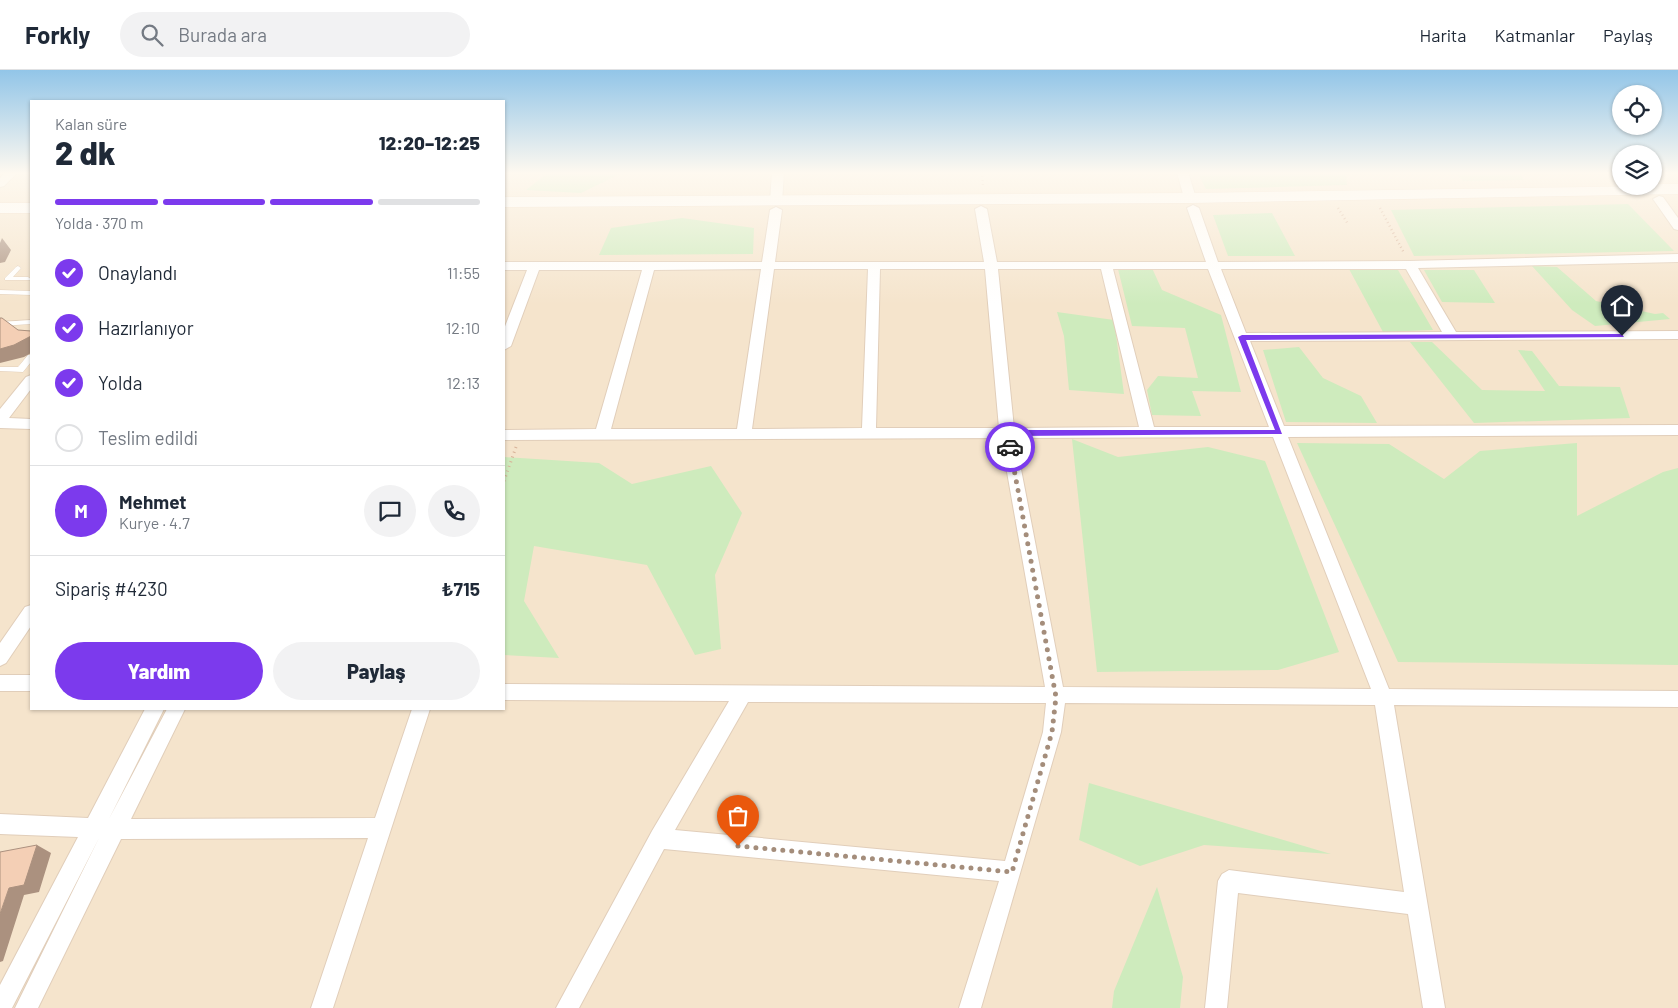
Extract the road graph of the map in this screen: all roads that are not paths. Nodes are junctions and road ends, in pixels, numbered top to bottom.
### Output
1 (775, 216) edge
2 (982, 216) edge
3 (1196, 216) edge
4 (1671, 216) edge
5 (1678, 226) edge
6 (1678, 258) edge
7 (1106, 264) junction
8 (535, 265) junction
9 (649, 265) junction
10 (768, 265) junction
11 (874, 265) junction
12 (991, 265) junction
13 (1213, 265) junction
14 (1410, 265) junction
15 (505, 266) edge
16 (18, 268) dead end
17 (30, 278) edge
18 (0, 292) edge
19 (15, 293) junction
20 (30, 294) edge
21 (30, 315) edge
22 (30, 322) edge
23 (23, 323) junction
24 (0, 324) edge
25 (1452, 336) junction
26 (1678, 336) edge
27 (1242, 337) junction
28 (505, 343) edge
29 (30, 358) edge
30 (0, 369) edge
31 (30, 381) edge
32 (0, 421) edge
33 (30, 424) edge
34 (1678, 430) edge
35 (1148, 432) junction
36 (1279, 432) junction
37 (1007, 433) junction
38 (602, 434) junction
39 (744, 434) junction
40 (870, 434) junction
41 (505, 435) edge
42 (30, 613) edge
43 (0, 658) edge
44 (0, 683) edge
45 (30, 683) edge
46 (505, 692) edge
47 (743, 694) junction
48 (1056, 697) junction
49 (1384, 697) junction
50 (1678, 699) edge
51 (153, 710) edge
52 (176, 710) edge
53 (421, 710) edge
54 (0, 824) edge
55 (93, 828) junction
56 (383, 828) junction
57 (116, 829) junction
58 (659, 838) junction
59 (1012, 872) junction
60 (1417, 904) junction
61 (0, 1008) edge
62 (26, 1008) edge
63 (322, 1008) edge
64 (567, 1008) edge
65 (970, 1008) edge
66 (1216, 1008) edge
67 (1434, 1008) edge

1 - 10 street
2 - 12 street
3 - 13 street
4 - 5 street
6 - 14 street
7 - 12 street
7 - 13 street
7 - 35 street
8 - 9 street
8 - 15 street
8 - 28 street
9 - 10 street
9 - 38 street
10 - 11 street
10 - 39 street
11 - 12 street
11 - 40 street
12 - 37 street
13 - 14 street
13 - 27 street
14 - 25 street
16 - 17 lane
17 - 19 lane
18 - 19 lane
19 - 20 lane
21 - 23 lane
22 - 23 lane
23 - 24 lane
25 - 26 street
25 - 27 street
27 - 36 street
29 - 30 lane
31 - 32 street
32 - 33 street
34 - 36 street
35 - 36 street
35 - 37 street
36 - 49 street
37 - 40 street
37 - 48 street
38 - 39 street
38 - 41 street
39 - 40 street
42 - 43 street
44 - 45 street
46 - 47 street
47 - 48 street
47 - 58 street
48 - 49 street
48 - 59 street
49 - 50 street
49 - 60 street
51 - 55 street
52 - 57 street
53 - 56 street
54 - 55 street
55 - 57 street
55 - 61 street
56 - 57 street
56 - 63 street
57 - 62 street
58 - 59 street
58 - 64 street
59 - 65 street
60 - 66 street
60 - 67 street

